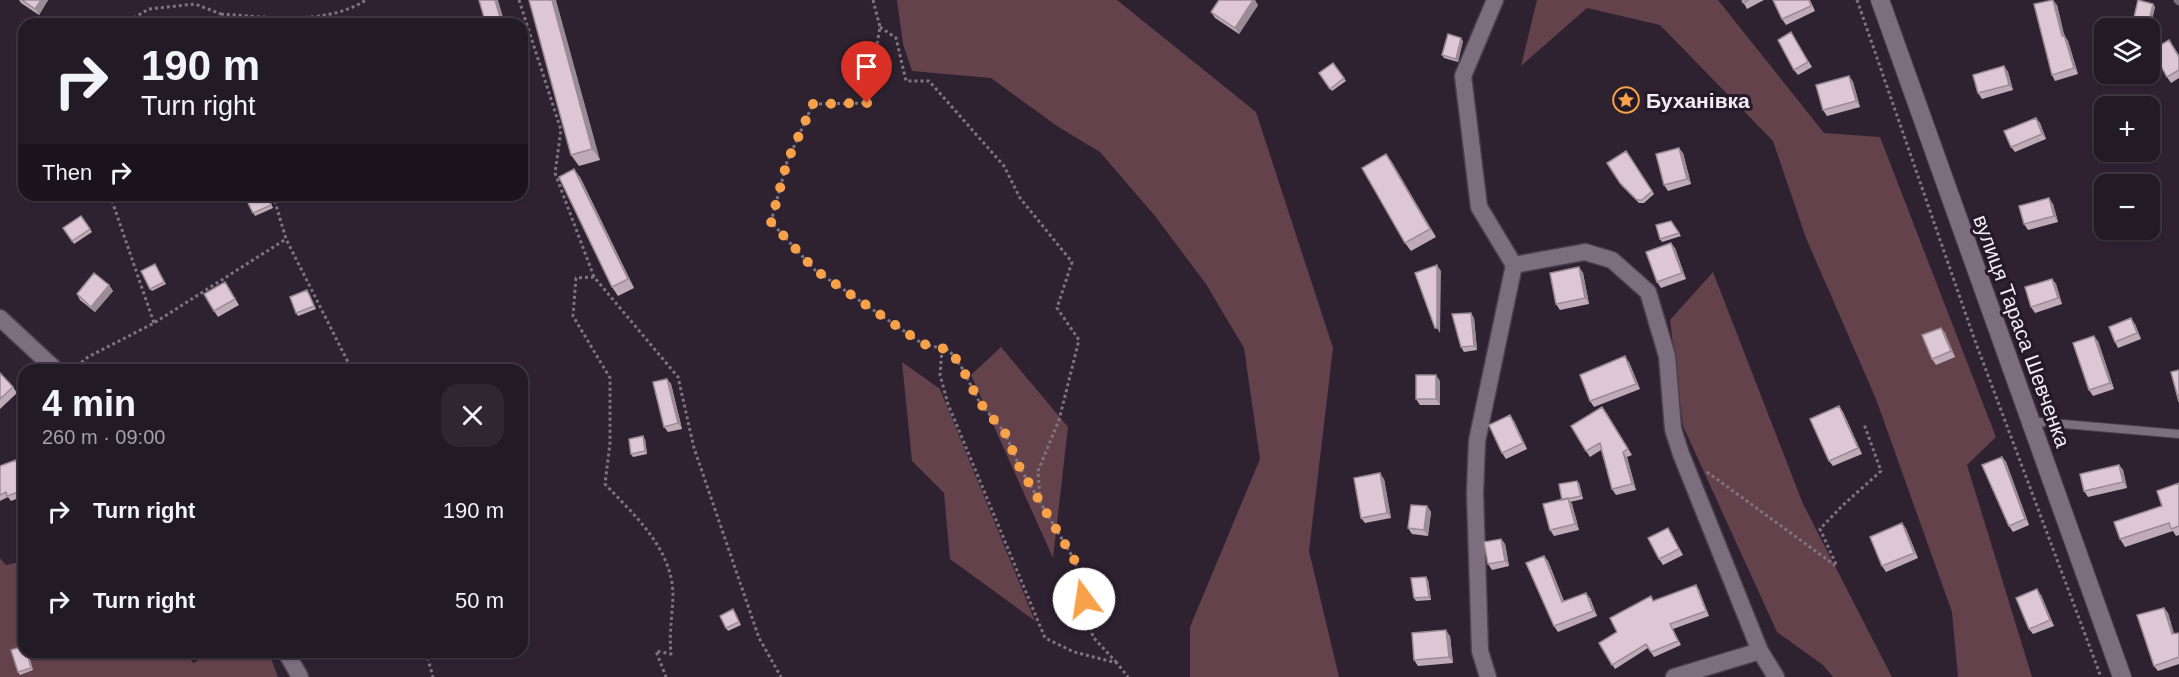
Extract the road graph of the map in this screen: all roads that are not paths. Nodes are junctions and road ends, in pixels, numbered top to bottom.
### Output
1 (1495, 0) edge
2 (1880, 0) edge
3 (1514, 265) junction
4 (0, 318) edge
5 (50, 364) edge
6 (2030, 420) junction
7 (2179, 434) edge
8 (1760, 651) junction
9 (289, 658) edge
10 (300, 677) edge
11 (1488, 677) edge
12 (1674, 677) edge
13 (1776, 677) edge
14 (2122, 677) edge

1 - 3 street
2 - 6 street, вулиця Тараса Шевченка
3 - 8 street
3 - 11 street
4 - 5 street
6 - 7 lane
6 - 14 street, вулиця Тараса Шевченка
8 - 12 street
8 - 13 street
9 - 10 street

